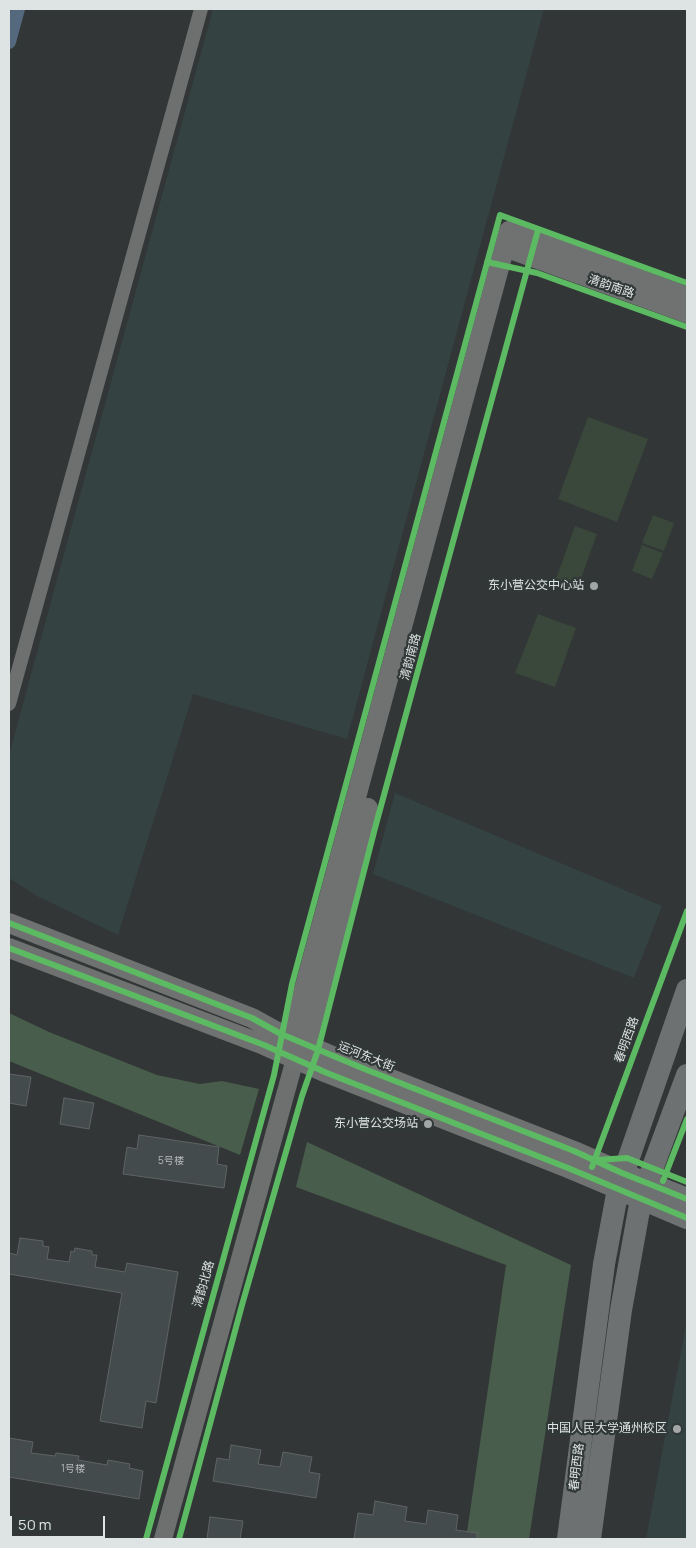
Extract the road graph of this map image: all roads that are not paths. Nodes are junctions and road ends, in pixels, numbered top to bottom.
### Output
1 (201, 9) edge
2 (514, 245) junction
3 (687, 297) edge
4 (687, 313) edge
5 (9, 704) edge
6 (9, 923) edge
7 (9, 948) edge
8 (687, 990) edge
9 (298, 1048) junction
10 (687, 1075) edge
11 (620, 1181) junction
12 (644, 1191) junction
13 (687, 1199) edge
14 (687, 1218) edge
15 (163, 1539) edge
16 (568, 1539) edge
17 (590, 1539) edge

1 - 5 street
2 - 3 main road, 清韵南路
2 - 4 main road, 清韵南路
2 - 9 main road, 清韵南路
6 - 9 main road
7 - 9 main road
8 - 11 main road, 春明西路
9 - 11 main road
9 - 15 street
10 - 12 main road, 春明西路
11 - 12 main road
11 - 16 main road, 春明西路
12 - 13 main road
12 - 14 main road
12 - 17 main road, 春明西路

